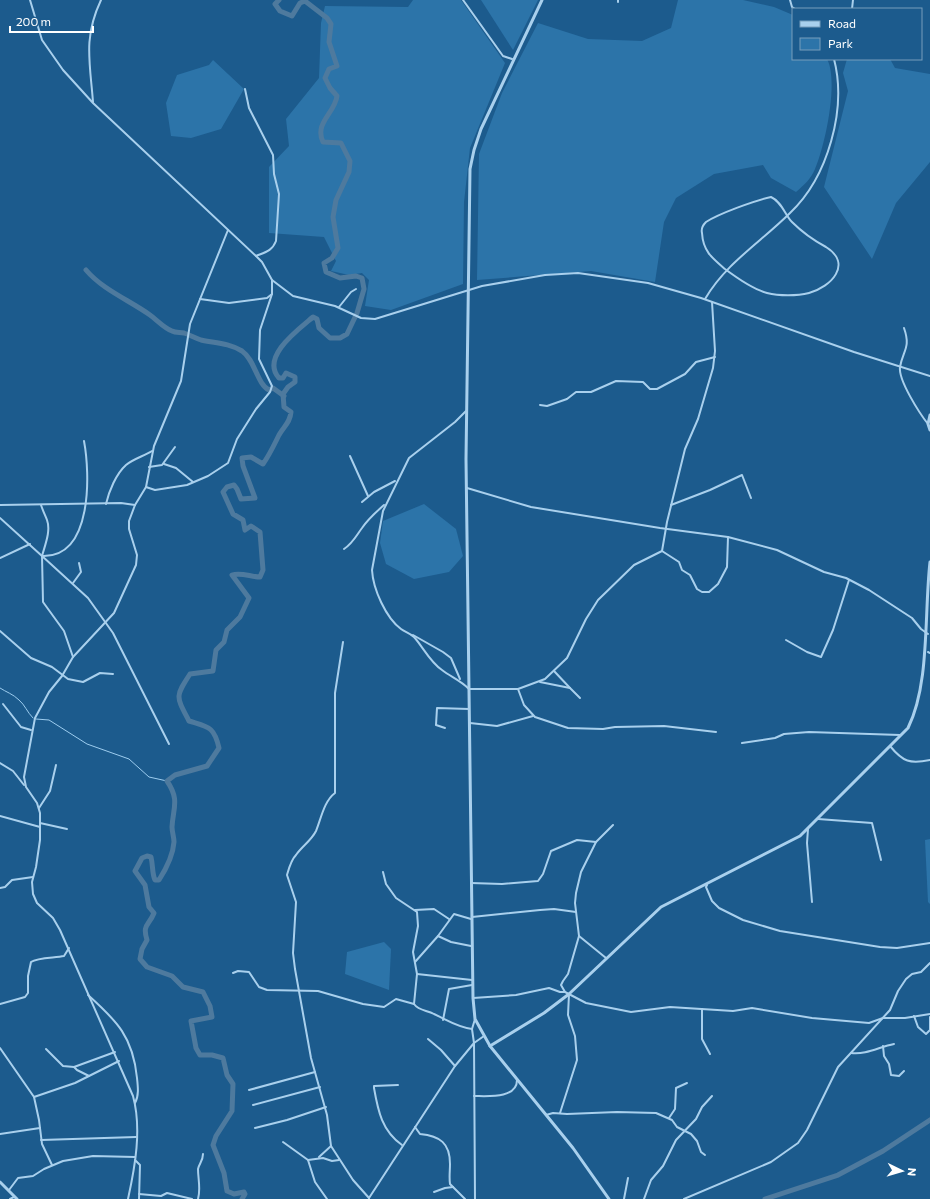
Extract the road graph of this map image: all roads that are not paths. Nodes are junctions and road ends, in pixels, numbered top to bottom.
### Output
1 (30, 0) edge
2 (101, 0) edge
3 (464, 0) edge
4 (542, 0) edge
5 (512, 59) junction
6 (834, 60) edge
7 (245, 89) dead end
8 (93, 103) junction
9 (788, 215) junction
10 (228, 230) junction
11 (256, 256) junction
12 (727, 270) junction
13 (272, 280) junction
14 (356, 289) dead end
15 (468, 290) junction
16 (272, 294) junction
17 (200, 299) junction
18 (705, 299) junction
19 (712, 302) junction
20 (339, 307) junction
21 (904, 328) dead end
22 (715, 357) junction
23 (900, 366) junction
24 (930, 376) edge
25 (540, 405) dead end
26 (466, 410) junction
27 (930, 415) edge
28 (928, 424) junction
29 (930, 430) edge
30 (84, 441) dead end
31 (176, 447) dead end
32 (152, 451) junction
33 (350, 456) dead end
34 (163, 463) junction
35 (150, 467) junction
36 (396, 481) junction
37 (193, 482) junction
38 (146, 487) junction
39 (467, 488) junction
40 (368, 496) junction
41 (751, 498) dead end
42 (362, 502) dead end
43 (41, 504) junction
44 (86, 504) junction
45 (106, 504) junction
46 (385, 504) junction
47 (0, 505) edge
48 (136, 505) junction
49 (671, 505) junction
50 (0, 518) edge
51 (666, 529) junction
52 (728, 537) junction
53 (30, 544) junction
54 (344, 549) dead end
55 (662, 551) junction
56 (42, 556) junction
57 (0, 558) edge
58 (930, 562) edge
59 (79, 563) dead end
60 (849, 580) junction
61 (73, 583) junction
62 (106, 622) junction
63 (0, 631) edge
64 (411, 634) junction
65 (928, 634) junction
66 (786, 640) dead end
67 (343, 642) dead end
68 (929, 652) edge
69 (73, 658) junction
70 (554, 671) junction
71 (928, 673) dead end
72 (113, 674) dead end
73 (62, 676) junction
74 (461, 680) junction
75 (539, 682) junction
76 (570, 688) junction
77 (469, 689) junction
78 (518, 689) junction
79 (580, 698) dead end
80 (3, 704) dead end
81 (921, 708) dead end
82 (469, 709) junction
83 (533, 716) junction
84 (468, 723) junction
85 (445, 728) dead end
86 (31, 730) junction
87 (716, 732) dead end
88 (901, 735) junction
89 (742, 743) dead end
90 (169, 744) dead end
91 (890, 746) junction
92 (930, 760) edge
93 (0, 763) edge
94 (56, 765) dead end
95 (26, 787) junction
96 (39, 808) junction
97 (0, 816) edge
98 (817, 819) junction
99 (40, 823) junction
100 (613, 825) dead end
101 (40, 827) junction
102 (808, 828) junction
103 (67, 829) dead end
104 (596, 842) junction
105 (881, 860) dead end
106 (383, 872) dead end
107 (33, 877) junction
108 (708, 882) junction
109 (471, 883) junction
110 (0, 888) edge
111 (812, 902) dead end
112 (415, 910) junction
113 (576, 912) junction
114 (471, 918) junction
115 (449, 919) junction
116 (438, 936) junction
117 (580, 936) junction
118 (930, 943) edge
119 (471, 946) junction
120 (69, 948) junction
121 (606, 958) junction
122 (416, 962) junction
123 (930, 963) edge
124 (233, 973) dead end
125 (417, 974) junction
126 (472, 980) junction
127 (472, 985) junction
128 (300, 990) junction
129 (565, 992) junction
130 (88, 994) junction
131 (569, 994) junction
132 (473, 998) junction
133 (0, 1004) edge
134 (414, 1004) junction
135 (702, 1009) junction
136 (930, 1015) edge
137 (914, 1016) junction
138 (883, 1018) junction
139 (475, 1019) junction
140 (443, 1020) junction
141 (472, 1029) junction
142 (484, 1036) junction
143 (428, 1039) dead end
144 (474, 1043) junction
145 (894, 1044) dead end
146 (490, 1046) junction
147 (883, 1046) junction
148 (0, 1048) edge
149 (46, 1048) dead end
150 (115, 1052) junction
151 (851, 1053) junction
152 (710, 1054) dead end
153 (119, 1061) junction
154 (455, 1066) junction
155 (74, 1067) junction
156 (904, 1071) dead end
157 (315, 1072) junction
158 (89, 1076) junction
159 (517, 1080) junction
160 (687, 1083) dead end
161 (398, 1085) dead end
162 (320, 1087) junction
163 (249, 1090) dead end
164 (474, 1096) junction
165 (712, 1096) dead end
166 (34, 1097) junction
167 (135, 1103) junction
168 (253, 1105) dead end
169 (326, 1107) junction
170 (560, 1114) junction
171 (546, 1116) junction
172 (669, 1118) junction
173 (415, 1126) junction
174 (40, 1128) junction
175 (255, 1128) dead end
176 (684, 1132) junction
177 (0, 1134) edge
178 (136, 1138) junction
179 (41, 1140) junction
180 (283, 1142) dead end
181 (402, 1145) junction
182 (331, 1146) junction
183 (203, 1154) dead end
184 (705, 1155) dead end
185 (136, 1156) junction
186 (319, 1158) junction
187 (135, 1160) junction
188 (308, 1160) junction
189 (339, 1160) junction
190 (52, 1165) junction
191 (628, 1178) dead end
192 (0, 1182) edge
193 (453, 1188) junction
194 (10, 1190) junction
195 (434, 1192) dead end
196 (140, 1194) junction
197 (16, 1198) edge
198 (10, 1199) edge
199 (128, 1199) edge
200 (139, 1199) edge
201 (192, 1199) edge
202 (198, 1199) edge
203 (327, 1199) edge
204 (369, 1199) edge
205 (464, 1199) edge
206 (475, 1199) edge
207 (609, 1199) edge
208 (624, 1199) edge
209 (644, 1199) edge
210 (684, 1199) edge

1 - 8 street
2 - 8 street
3 - 5 street
4 - 5 street
5 - 15 street
6 - 9 street
7 - 11 street
8 - 10 street
9 - 12 street
9 - 12 street
9 - 12 street
10 - 11 street
10 - 17 street
11 - 13 street
12 - 18 street
13 - 16 street
13 - 20 street
14 - 20 street
15 - 18 street
15 - 20 street
15 - 26 street
16 - 17 street
16 - 37 street
17 - 32 street
18 - 19 street
19 - 22 street
19 - 23 street
21 - 23 street
22 - 25 street
22 - 49 street
23 - 24 street
23 - 28 street
26 - 36 street
26 - 39 street
27 - 28 street
28 - 29 street
30 - 44 street
31 - 34 street
32 - 35 street
32 - 45 street
33 - 40 street
34 - 35 street
34 - 37 street
35 - 38 street
36 - 40 street
36 - 46 street
37 - 38 street
38 - 48 street
39 - 51 street
39 - 77 street
40 - 42 street
41 - 49 street
43 - 44 street
43 - 47 street
43 - 56 street
44 - 45 street
44 - 56 street
45 - 48 street
46 - 54 street
46 - 64 street
48 - 62 street
49 - 51 street
50 - 53 street
51 - 52 street
51 - 55 street
52 - 55 street
52 - 60 street
53 - 56 street
53 - 57 street
55 - 70 street
56 - 61 street
56 - 69 street
58 - 65 street
59 - 61 street
60 - 65 street
60 - 66 street
61 - 62 street
62 - 69 street
62 - 90 street
63 - 73 street
64 - 74 street
64 - 74 street
65 - 68 street
67 - 128 street
68 - 71 street
69 - 73 street
70 - 75 street
70 - 76 street
72 - 73 street
73 - 86 street
74 - 77 street
75 - 76 street
75 - 78 street
76 - 79 street
77 - 78 street
77 - 82 street
78 - 83 street
80 - 86 street
81 - 88 street
82 - 84 street
82 - 85 street
83 - 84 street
83 - 87 street
84 - 109 street
86 - 95 street
88 - 89 street
88 - 91 street
91 - 92 street
91 - 98 street
93 - 95 street
94 - 96 street
95 - 96 street
96 - 99 street
97 - 101 street
98 - 102 street
98 - 105 street
99 - 101 street
99 - 103 street
100 - 104 street
101 - 107 street
102 - 108 street
102 - 111 street
104 - 109 street
104 - 113 street
106 - 112 street
107 - 110 street
107 - 120 street
108 - 118 street
108 - 121 street
109 - 114 street
112 - 115 street
112 - 122 street
113 - 114 street
113 - 117 street
114 - 115 street
114 - 119 street
115 - 116 street
116 - 119 street
116 - 122 street
117 - 121 street
117 - 129 street
119 - 126 street
120 - 130 street
120 - 133 street
121 - 131 street
122 - 125 street
123 - 138 street
124 - 128 street
125 - 126 street
125 - 134 street
126 - 127 street
127 - 132 street
127 - 140 street
128 - 134 street
128 - 157 street
129 - 131 street
129 - 132 street
130 - 150 street
130 - 167 street
131 - 135 street
131 - 146 street
131 - 170 street
132 - 139 street
134 - 140 street
135 - 138 street
135 - 152 street
136 - 137 street
136 - 137 street
137 - 138 street
138 - 151 street
139 - 141 street
139 - 142 street
140 - 141 street
141 - 144 street
142 - 144 street
142 - 146 street
143 - 154 street
144 - 154 street
144 - 164 street
145 - 147 street
146 - 159 street
147 - 151 street
147 - 156 street
148 - 166 street
149 - 155 street
150 - 153 street
150 - 155 street
151 - 210 street
153 - 158 street
153 - 167 street
154 - 173 street
155 - 158 street
157 - 162 street
157 - 163 street
158 - 166 street
159 - 164 street
159 - 171 street
160 - 172 street
161 - 181 street
162 - 168 street
162 - 169 street
164 - 206 street
165 - 176 street
166 - 174 street
167 - 178 street
169 - 175 street
169 - 182 street
170 - 171 street
170 - 172 street
171 - 207 street
172 - 176 street
173 - 181 street
173 - 193 street
174 - 177 street
174 - 179 street
176 - 184 street
176 - 209 street
178 - 179 street
178 - 185 street
179 - 190 street
180 - 188 street
181 - 204 street
182 - 186 street
182 - 189 street
183 - 202 street
185 - 187 street
185 - 190 street
186 - 188 street
186 - 189 street
187 - 196 street
187 - 199 street
188 - 203 street
189 - 204 street
190 - 194 street
191 - 208 street
192 - 194 street
193 - 195 street
193 - 205 street
194 - 197 street
196 - 200 street
196 - 201 street
197 - 198 street

